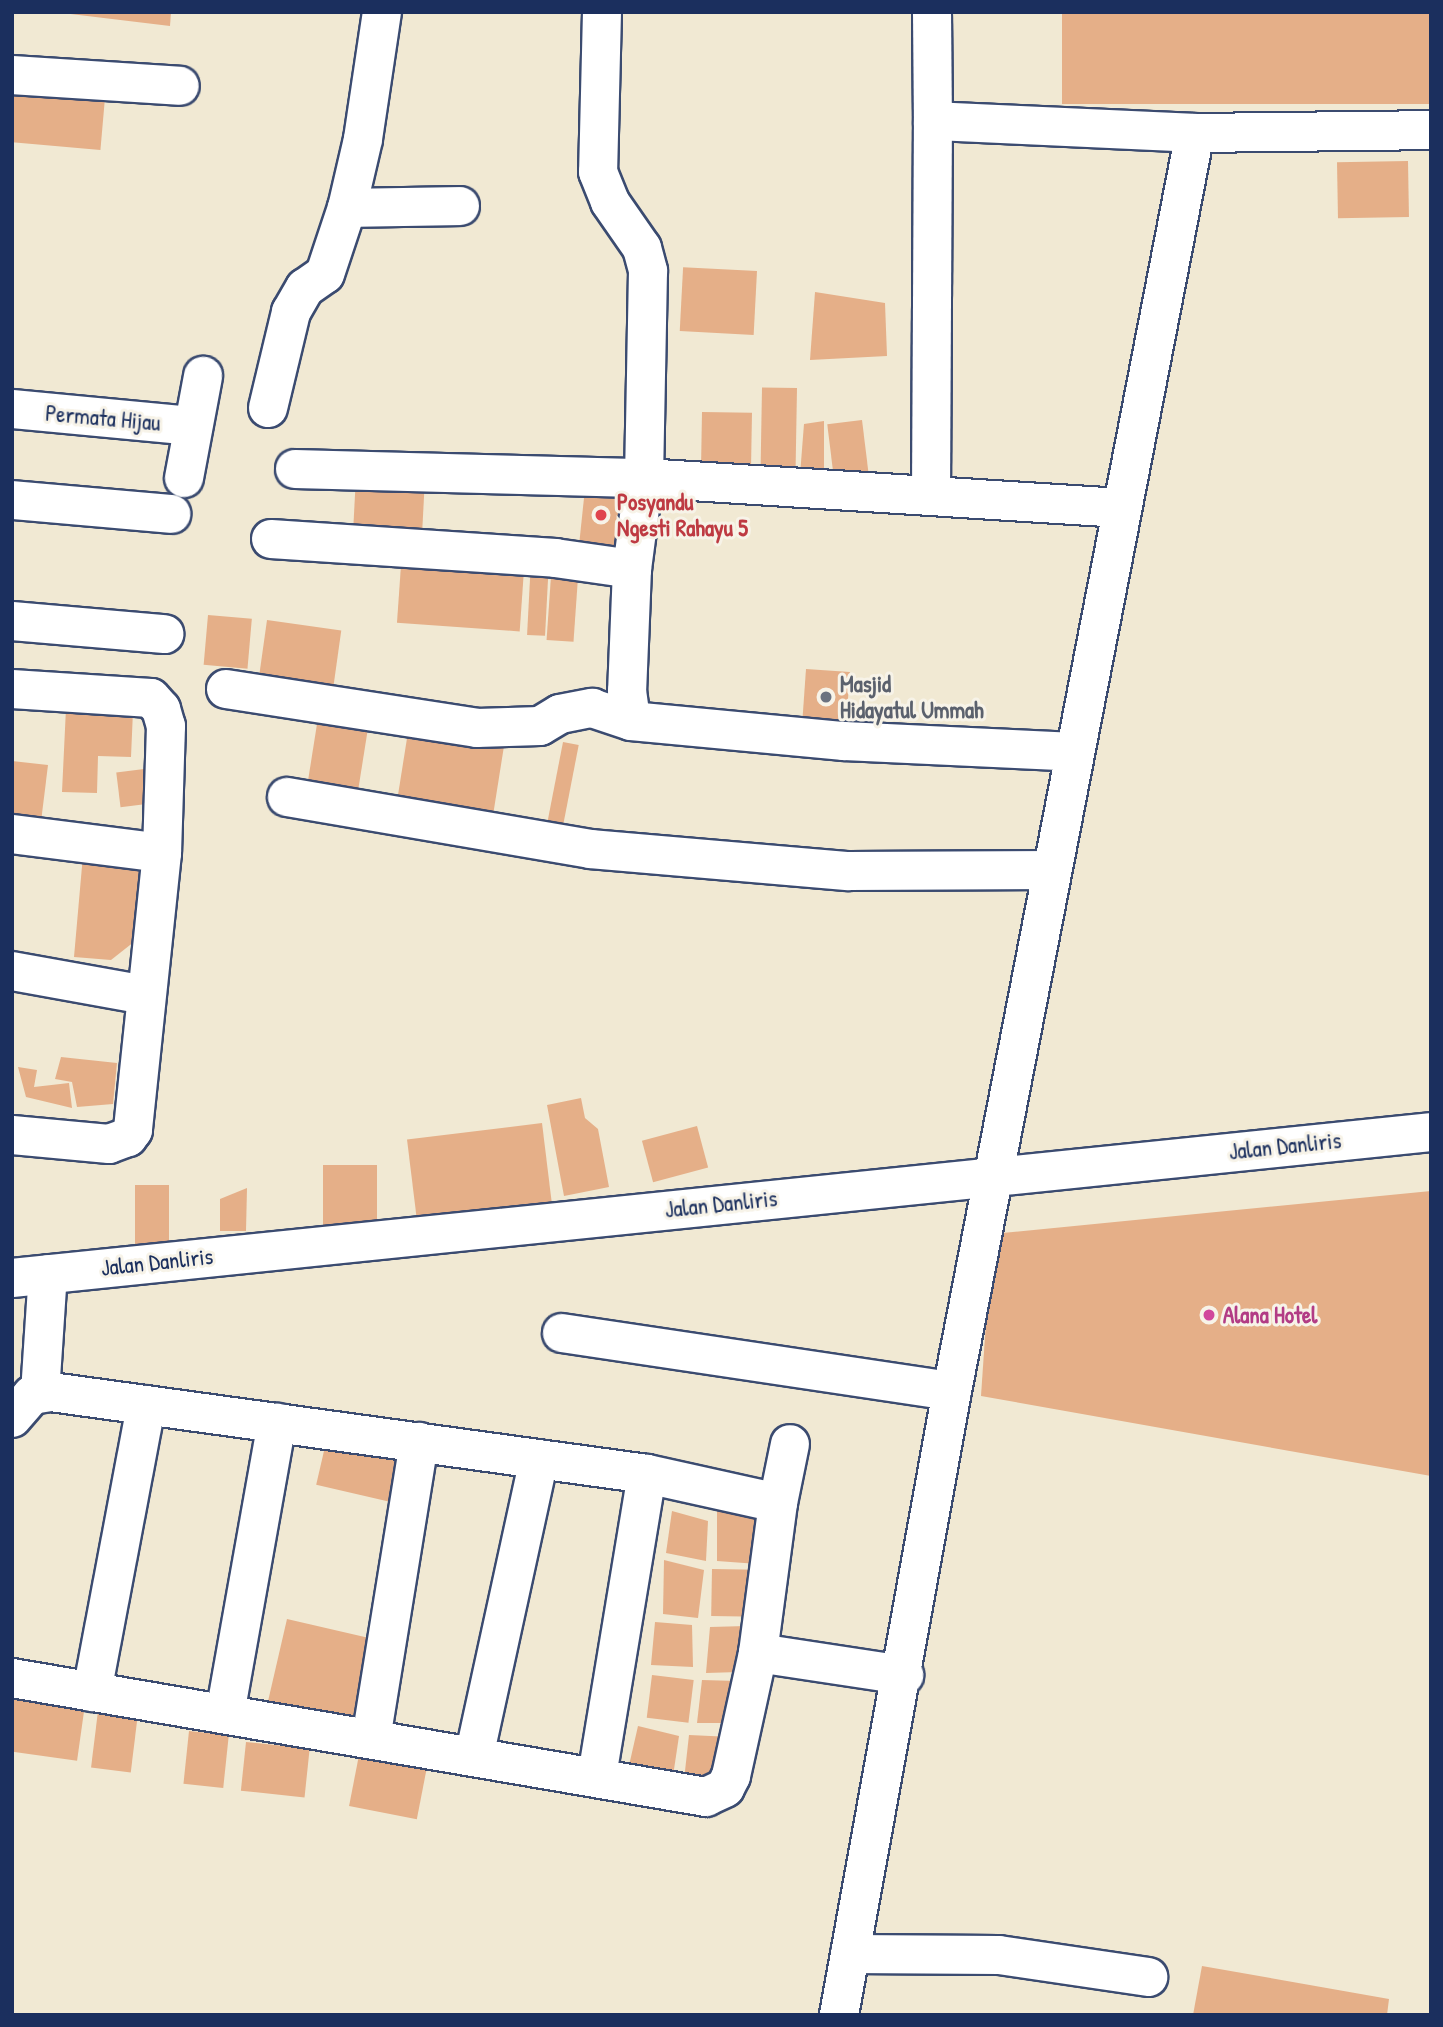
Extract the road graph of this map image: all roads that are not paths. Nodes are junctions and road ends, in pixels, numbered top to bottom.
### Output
1 (382, 12) edge
2 (602, 12) edge
3 (932, 12) edge
4 (12, 75) edge
5 (180, 86) dead end
6 (933, 121) junction
7 (1431, 130) edge
8 (1195, 133) junction
9 (460, 206) dead end
10 (347, 208) junction
11 (203, 376) dead end
12 (268, 408) dead end
13 (12, 409) edge
14 (193, 426) junction
15 (295, 469) dead end
16 (184, 478) dead end
17 (643, 478) junction
18 (931, 494) junction
19 (12, 499) edge
20 (1122, 508) junction
21 (171, 514) dead end
22 (271, 539) dead end
23 (632, 569) junction
24 (12, 621) edge
25 (164, 634) dead end
26 (12, 689) edge
27 (226, 689) dead end
28 (631, 721) junction
29 (1075, 752) junction
30 (287, 797) dead end
31 (12, 834) edge
32 (162, 853) junction
33 (1052, 870) junction
34 (12, 971) edge
35 (146, 995) junction
36 (1431, 1132) edge
37 (12, 1135) edge
38 (993, 1176) junction
39 (30, 1276) edge
40 (562, 1333) dead end
41 (952, 1391) junction
42 (40, 1393) junction
43 (146, 1405) junction
44 (12, 1418) edge
45 (278, 1423) junction
46 (419, 1443) junction
47 (790, 1444) dead end
48 (539, 1460) junction
49 (647, 1474) junction
50 (778, 1503) junction
51 (758, 1653) junction
52 (904, 1675) junction
53 (12, 1678) edge
54 (92, 1692) junction
55 (225, 1714) junction
56 (371, 1739) junction
57 (474, 1757) junction
58 (597, 1776) junction
59 (850, 1954) junction
60 (1148, 1977) dead end
61 (839, 2015) edge

1 - 10 street
2 - 17 street
3 - 6 street
4 - 5 street
6 - 8 street
6 - 18 street
7 - 8 street
8 - 20 street
9 - 10 street
10 - 12 street
11 - 14 street, Permata Hijau
13 - 14 street, Permata Hijau
14 - 16 street, Permata Hijau
15 - 17 street
17 - 18 street
17 - 23 street
18 - 20 street
19 - 21 street
20 - 29 street
22 - 23 street
23 - 28 street
24 - 25 street
26 - 32 street
27 - 28 street
28 - 29 street
29 - 33 street
30 - 33 street
31 - 32 street
32 - 35 street
33 - 38 street
34 - 35 street
35 - 37 street
36 - 38 street, Jalan Danliris
38 - 39 street, Jalan Danliris
38 - 41 street
39 - 42 street
40 - 41 street
41 - 52 street
42 - 43 street
42 - 44 street
43 - 45 street
43 - 54 street
45 - 46 street
45 - 55 street
46 - 48 street
46 - 56 street
47 - 50 street
48 - 49 street
48 - 57 street
49 - 50 street
49 - 58 street
50 - 51 street
51 - 52 street
51 - 58 street
52 - 59 street
53 - 54 street
54 - 55 street
55 - 56 street
56 - 57 street
57 - 58 street
59 - 60 street
59 - 61 street

